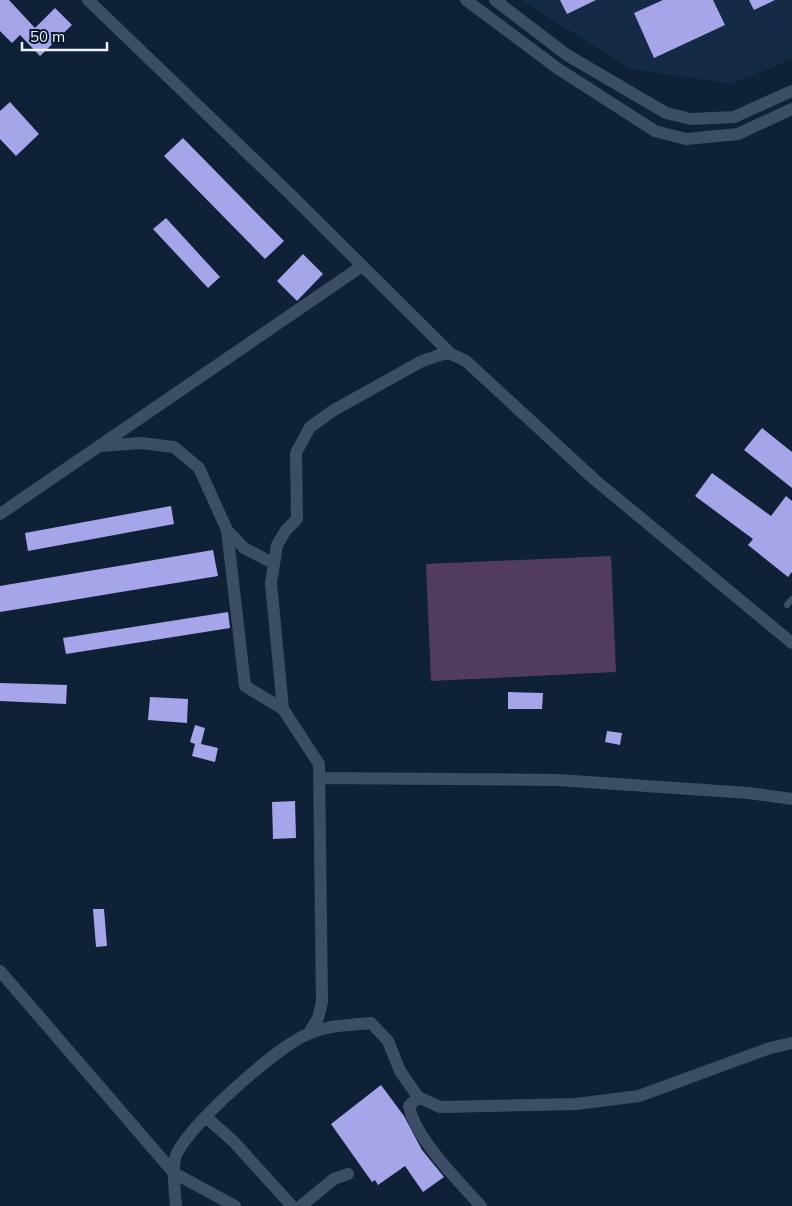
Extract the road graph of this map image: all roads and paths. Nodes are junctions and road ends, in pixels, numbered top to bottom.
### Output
1 (88, 0) edge
2 (466, 0) edge
3 (495, 0) edge
4 (792, 91) edge
5 (792, 109) edge
6 (666, 113) junction
7 (734, 117) junction
8 (655, 131) junction
9 (738, 134) junction
10 (362, 266) junction
11 (451, 354) junction
12 (99, 446) junction
13 (0, 514) edge
14 (227, 530) junction
15 (273, 563) junction
16 (792, 599) edge
17 (787, 606) dead end
18 (792, 643) edge
19 (283, 709) junction
20 (319, 778) junction
21 (792, 799) edge
22 (0, 970) edge
23 (309, 1033) junction
24 (792, 1043) edge
25 (418, 1097) junction
26 (206, 1117) junction
27 (174, 1173) junction
28 (348, 1174) dead end
29 (176, 1206) edge
30 (235, 1206) edge
31 (292, 1206) edge
32 (301, 1206) edge
33 (481, 1206) edge

1 - 10 street
2 - 8 street
3 - 6 street
4 - 7 street
5 - 9 street
6 - 7 street
6 - 8 street
7 - 9 street
8 - 9 street
10 - 11 street
10 - 12 street
11 - 15 street
11 - 18 street
12 - 13 street
12 - 14 street
14 - 15 street
14 - 19 street
15 - 19 street
16 - 17 lane
19 - 20 street
20 - 21 street
20 - 23 street
22 - 27 street
23 - 25 street
23 - 26 street
24 - 25 street
25 - 33 street
26 - 27 street
26 - 31 street
27 - 29 street
27 - 30 street
28 - 32 street

